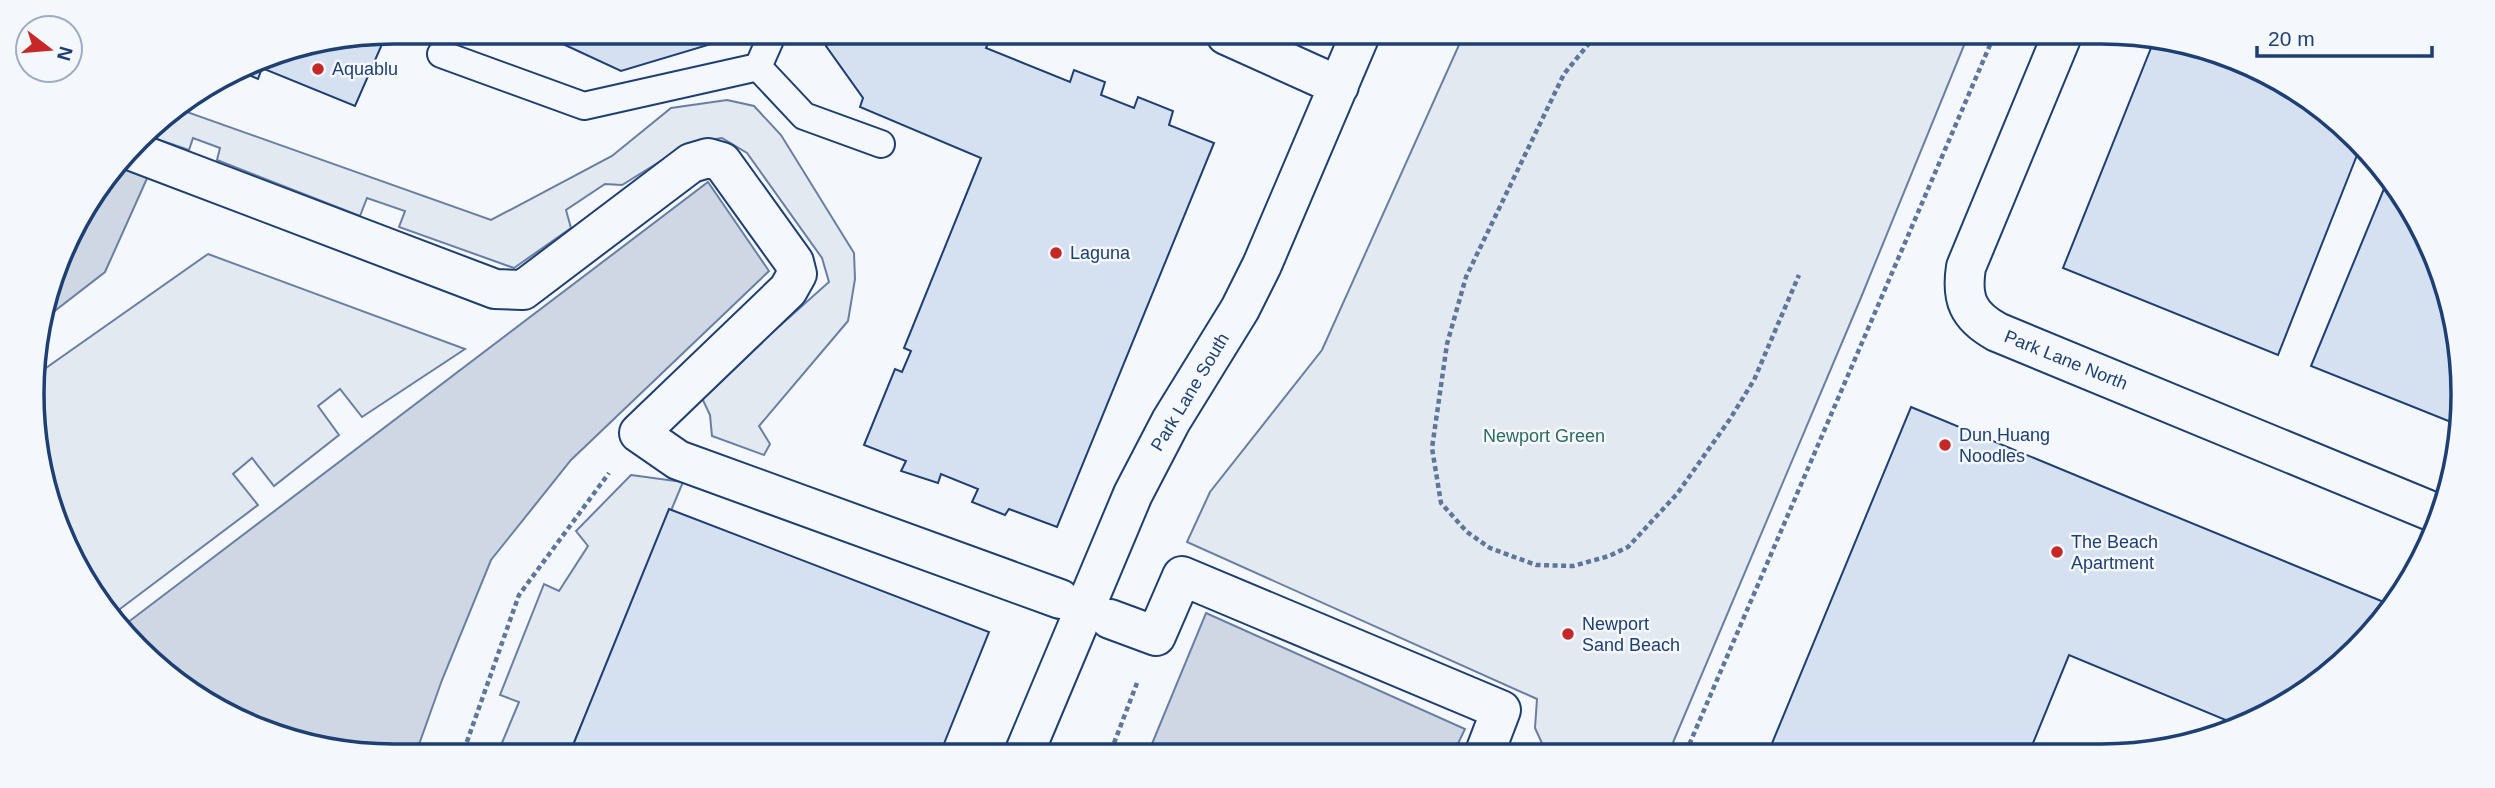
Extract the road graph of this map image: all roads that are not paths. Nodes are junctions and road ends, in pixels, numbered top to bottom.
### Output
1 (768, 44) edge
2 (1246, 44) edge
3 (1356, 44) edge
4 (2059, 44) edge
5 (441, 54) dead end
6 (758, 67) junction
7 (1339, 86) junction
8 (881, 144) dead end
9 (139, 154) edge
10 (2431, 511) edge
11 (1060, 599) dead end
12 (1110, 619) dead end
13 (1028, 744) edge
14 (1488, 744) edge

1 - 6 lane
2 - 7 street
3 - 7 street, Park Lane South
4 - 10 street, Park Lane North
5 - 6 lane
6 - 8 lane
7 - 13 street, Park Lane South
9 - 11 street
12 - 14 street

